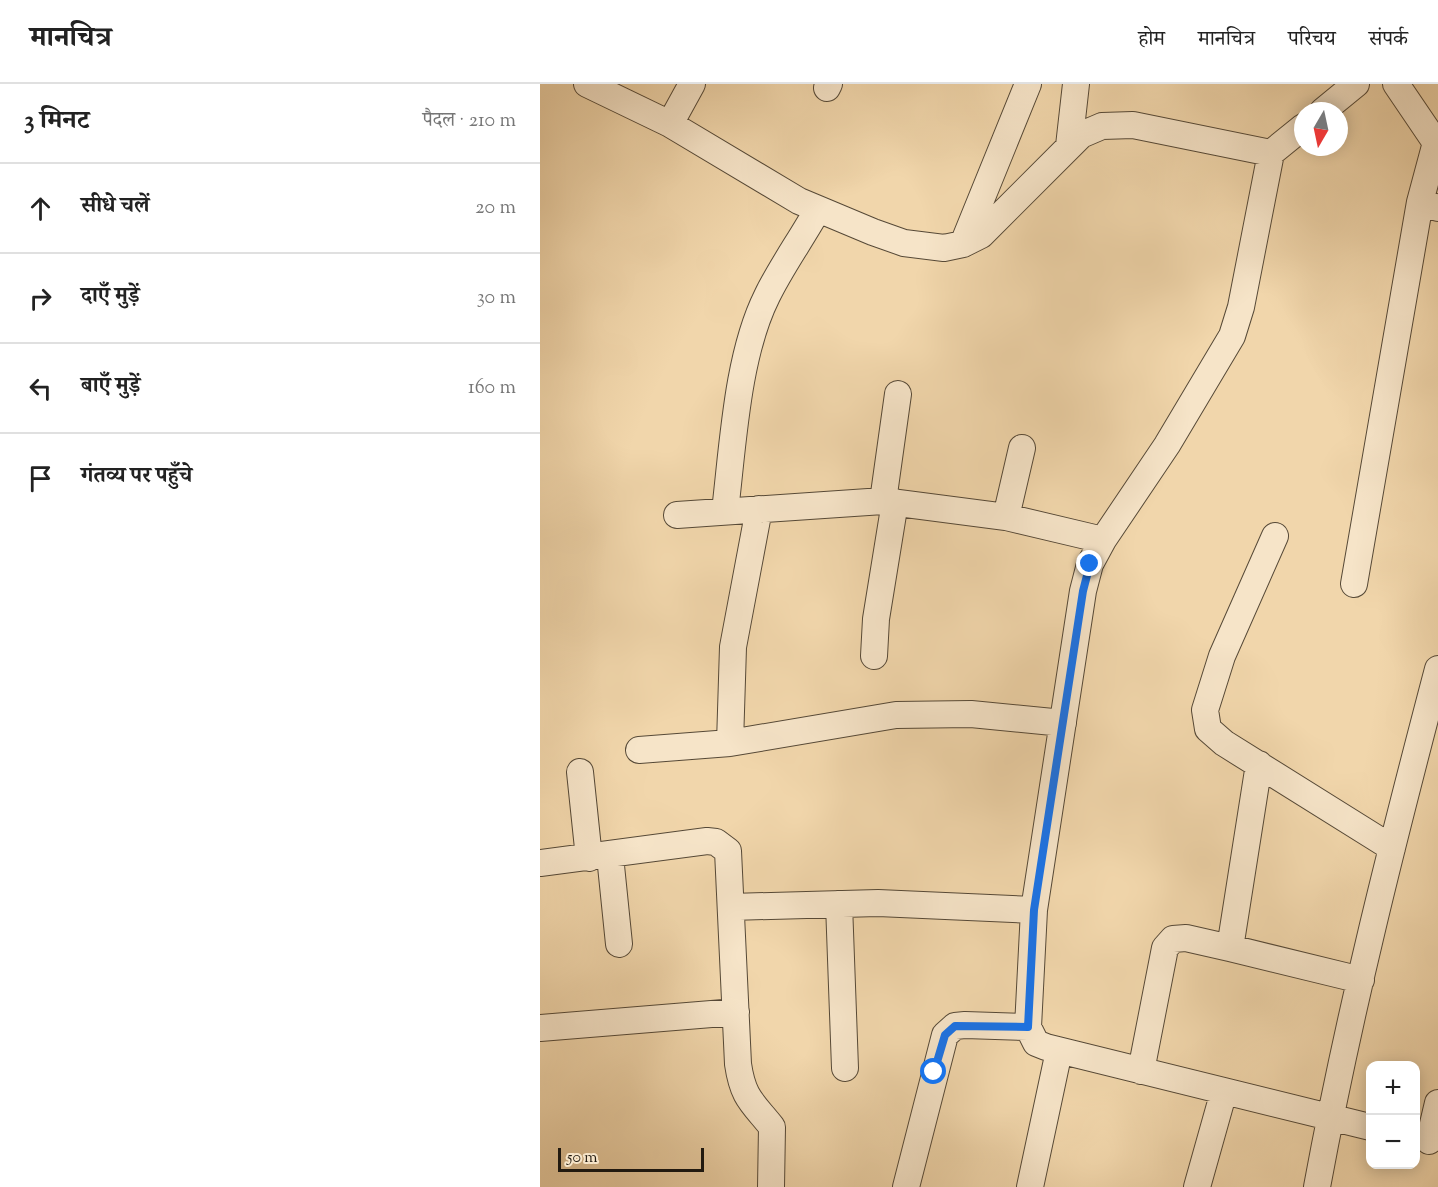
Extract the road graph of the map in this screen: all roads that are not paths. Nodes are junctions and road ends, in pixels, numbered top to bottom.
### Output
1 (587, 84) edge
2 (692, 84) edge
3 (1028, 84) edge
4 (1076, 84) edge
5 (1356, 84) edge
6 (1396, 84) edge
7 (615, 90) edge
8 (1334, 102) edge
9 (670, 124) junction
10 (1294, 134) edge
11 (1069, 146) junction
12 (1437, 146) edge
13 (1271, 153) junction
14 (1429, 205) edge
15 (818, 209) junction
16 (963, 244) junction
17 (898, 394) dead end
18 (1022, 448) dead end
19 (889, 501) junction
20 (759, 509) junction
21 (725, 511) junction
22 (677, 515) dead end
23 (1006, 517) junction
24 (1275, 536) dead end
25 (1103, 540) junction
26 (1354, 584) dead end
27 (874, 656) dead end
28 (1438, 669) edge
29 (1062, 723) junction
30 (730, 743) junction
31 (639, 750) dead end
32 (1258, 764) junction
33 (580, 772) dead end
34 (1392, 848) junction
35 (600, 857) junction
36 (540, 863) edge
37 (839, 904) junction
38 (731, 907) junction
39 (1034, 910) junction
40 (619, 944) dead end
41 (1230, 948) junction
42 (1361, 980) junction
43 (736, 1012) junction
44 (1028, 1027) junction
45 (540, 1028) edge
46 (1059, 1051) junction
47 (845, 1068) dead end
48 (1141, 1071) junction
49 (1224, 1091) junction
50 (1438, 1103) edge
51 (1330, 1117) junction
52 (1366, 1126) edge
53 (1427, 1141) edge
54 (1033, 1186) edge
55 (771, 1187) edge
56 (906, 1187) edge
57 (1197, 1187) edge
58 (1317, 1187) edge

1 - 7 street
2 - 9 street
3 - 16 street
4 - 11 street
5 - 8 street
6 - 12 street
7 - 9 street
9 - 15 street
10 - 13 street
11 - 13 street
11 - 16 street
12 - 14 street
13 - 25 street
14 - 26 street
15 - 16 street
15 - 21 street
17 - 19 street
18 - 23 street
19 - 20 street
19 - 23 street
19 - 27 street
20 - 21 street
20 - 30 street
21 - 22 street
23 - 25 street
24 - 32 street
25 - 29 street
28 - 34 street
29 - 30 street
29 - 39 street
30 - 31 street
32 - 34 street
32 - 41 street
33 - 35 street
34 - 42 street
35 - 36 street
35 - 38 street
35 - 40 street
37 - 38 street
37 - 39 street
37 - 47 street
38 - 43 street
39 - 44 street
41 - 42 street
41 - 48 street
42 - 51 street
43 - 45 street
43 - 55 street
44 - 46 street
44 - 56 street
46 - 48 street
46 - 54 street
48 - 49 street
49 - 51 street
49 - 57 street
50 - 53 street
51 - 52 street
51 - 58 street

